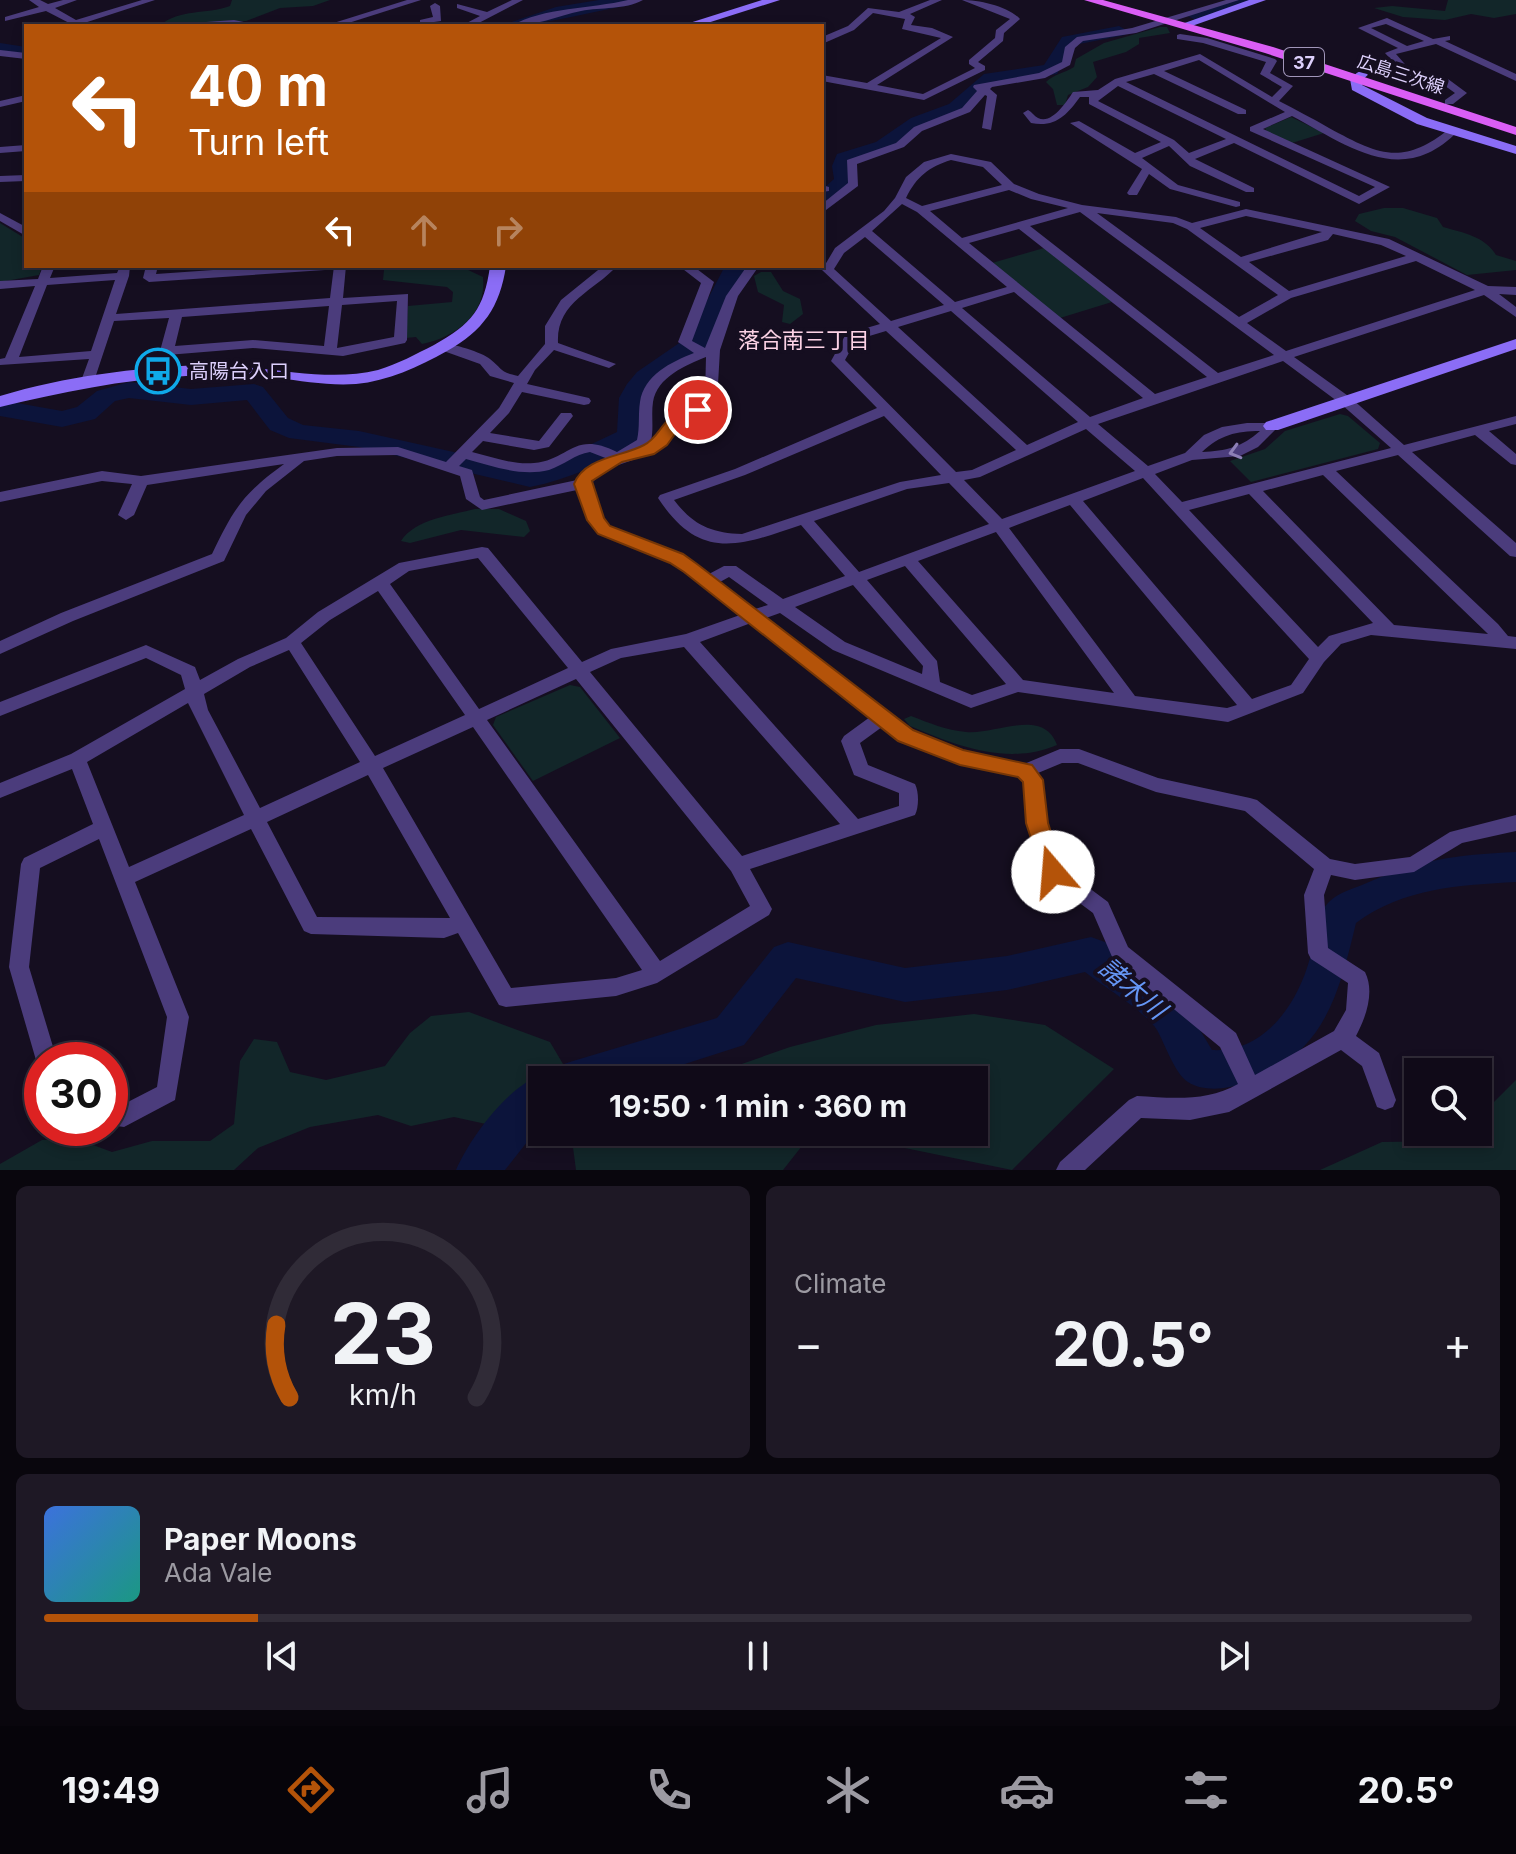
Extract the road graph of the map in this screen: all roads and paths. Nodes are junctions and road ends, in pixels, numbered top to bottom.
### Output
1 (33, 0) edge
2 (73, 0) edge
3 (151, 0) edge
4 (419, 0) edge
5 (519, 0) edge
6 (639, 0) edge
7 (774, 0) edge
8 (864, 0) edge
9 (938, 0) edge
10 (966, 0) edge
11 (1090, 0) edge
12 (1107, 0) edge
13 (1232, 0) edge
14 (1260, 0) edge
15 (435, 6) dead end
16 (460, 6) dead end
17 (47, 8) junction
18 (871, 10) junction
19 (900, 15) junction
20 (489, 16) junction
21 (8, 19) dead end
22 (220, 24) edge
23 (242, 24) edge
24 (336, 24) edge
25 (423, 24) edge
26 (471, 24) edge
27 (523, 24) edge
28 (693, 24) edge
29 (1180, 24) junction
30 (824, 40) edge
31 (1439, 40) junction
32 (1407, 49) junction
33 (1264, 52) junction
34 (0, 53) edge
35 (24, 56) edge
36 (1154, 70) junction
37 (1360, 76) junction
38 (824, 78) edge
39 (1516, 78) edge
40 (961, 82) junction
41 (1118, 82) junction
42 (871, 85) junction
43 (981, 88) junction
44 (1101, 93) junction
45 (24, 98) edge
46 (1273, 101) junction
47 (1449, 102) junction
48 (0, 104) edge
49 (1242, 112) dead end
50 (1293, 112) junction
51 (1028, 113) dead end
52 (1075, 123) dead end
53 (1516, 124) edge
54 (987, 128) dead end
55 (1453, 131) junction
56 (1516, 131) edge
57 (1236, 139) junction
58 (1170, 142) junction
59 (24, 148) edge
60 (0, 150) edge
61 (1516, 150) edge
62 (1134, 157) junction
63 (1187, 158) junction
64 (1150, 169) junction
65 (1339, 169) junction
66 (24, 178) edge
67 (1315, 178) junction
68 (0, 179) edge
69 (1010, 186) junction
70 (1250, 190) dead end
71 (1133, 193) dead end
72 (900, 199) junction
73 (1236, 204) dead end
74 (824, 208) edge
75 (1082, 208) junction
76 (921, 210) junction
77 (0, 216) edge
78 (1021, 225) junction
79 (1191, 227) junction
80 (1330, 230) junction
81 (24, 231) edge
82 (865, 231) junction
83 (960, 242) junction
84 (1417, 257) junction
85 (1240, 261) junction
86 (48, 268) edge
87 (152, 268) edge
88 (296, 268) edge
89 (340, 268) edge
90 (498, 268) edge
91 (609, 268) edge
92 (688, 268) edge
93 (752, 268) edge
94 (124, 271) edge
95 (42, 282) junction
96 (0, 285) edge
97 (1016, 288) junction
98 (1486, 290) junction
99 (1516, 291) edge
100 (1287, 295) junction
101 (336, 301) junction
102 (954, 307) junction
103 (176, 313) junction
104 (1516, 313) edge
105 (109, 318) junction
106 (1239, 322) junction
107 (889, 326) junction
108 (1516, 344) edge
109 (552, 345) junction
110 (443, 346) junction
111 (701, 349) junction
112 (330, 352) junction
113 (97, 354) junction
114 (1283, 355) junction
115 (5, 362) edge
116 (609, 364) dead end
117 (1215, 377) junction
118 (88, 381) junction
119 (521, 384) junction
120 (1153, 399) junction
121 (584, 401) dead end
122 (1346, 401) junction
123 (0, 402) edge
124 (885, 410) junction
125 (566, 416) dead end
126 (1516, 420) edge
127 (1087, 423) junction
128 (1272, 426) junction
129 (1478, 430) junction
130 (480, 436) junction
131 (1401, 450) junction
132 (1025, 451) junction
133 (607, 453) junction
134 (1190, 456) junction
135 (302, 460) junction
136 (457, 461) junction
137 (1516, 461) edge
138 (1325, 469) junction
139 (1144, 471) junction
140 (955, 478) junction
141 (141, 481) junction
142 (582, 484) junction
143 (1252, 488) junction
144 (0, 497) edge
145 (1073, 499) junction
146 (1178, 508) junction
147 (126, 515) dead end
148 (806, 521) junction
149 (999, 525) junction
150 (1516, 552) edge
151 (908, 560) junction
152 (856, 578) junction
153 (380, 582) junction
154 (707, 582) junction
155 (1390, 631) junction
156 (688, 640) junction
157 (292, 642) junction
158 (1509, 643) edge
159 (0, 648) edge
160 (1318, 658) junction
161 (579, 671) junction
162 (931, 685) junction
163 (1018, 686) junction
164 (196, 693) junction
165 (1128, 699) junction
166 (1248, 706) junction
167 (0, 709) edge
168 (478, 717) junction
169 (882, 718) junction
170 (77, 759) junction
171 (372, 766) junction
172 (1025, 771) junction
173 (0, 791) edge
174 (256, 820) junction
175 (1516, 823) edge
176 (853, 826) junction
177 (104, 827) junction
178 (738, 865) junction
179 (1325, 866) junction
180 (127, 877) junction
181 (464, 922) junction
182 (657, 974) junction
183 (1342, 1038) junction
184 (41, 1042) edge
185 (1251, 1089) junction
186 (1385, 1100) dead end
187 (128, 1114) edge
188 (1068, 1170) edge

1 - 17 street
2 - 17 street
3 - 17 street
4 - 24 street
4 - 25 street
5 - 20 street
6 - 27 street
7 - 28 street
8 - 18 street
9 - 19 street
10 - 40 street
11 - 29 main road, 広島三次線 / 37
12 - 29 main road, 広島三次線 / 37
13 - 29 street
14 - 29 street
15 - 25 street
16 - 20 street
17 - 21 street
18 - 19 street
18 - 30 street
19 - 42 street
20 - 26 street
22 - 23 street
29 - 33 main road, 広島三次線 / 37
29 - 37 main road, 広島三次線 / 37
29 - 43 street
31 - 32 street
31 - 32 street
31 - 39 street
32 - 47 street
33 - 37 main road, 広島三次線 / 37
33 - 46 street
34 - 35 street
36 - 41 street
36 - 46 street
36 - 49 street
37 - 47 main road, 広島三次線 / 37
37 - 55 street
37 - 56 main road, 広島三次線 / 37
38 - 42 street
40 - 42 street
40 - 43 street
41 - 44 street
41 - 57 street
43 - 54 street
43 - 74 street
44 - 51 street
44 - 58 street
45 - 48 street
46 - 50 street
47 - 53 main road, 広島三次線 / 37
50 - 55 street
50 - 65 street
52 - 62 street
55 - 61 street
57 - 63 street
57 - 67 street
58 - 62 street
58 - 63 street
59 - 60 street
62 - 64 street
63 - 70 street
64 - 71 street
64 - 73 street
65 - 67 street
65 - 67 street
66 - 68 street
69 - 72 street
69 - 75 street
69 - 76 street
72 - 76 street
72 - 82 street
75 - 78 street
75 - 79 street
75 - 106 street
76 - 83 street
77 - 81 street
78 - 83 street
78 - 117 street
79 - 80 street
79 - 85 street
80 - 84 street
80 - 85 street
82 - 102 street
82 - 107 street
83 - 97 street
84 - 98 street
84 - 100 street
85 - 100 street
86 - 95 street
87 - 88 street
89 - 101 street
90 - 110 street
91 - 109 street
92 - 111 street
93 - 111 street
94 - 95 street
94 - 105 street
95 - 96 street
95 - 115 street
97 - 102 street
97 - 120 street
98 - 99 street
98 - 104 street
98 - 114 street
100 - 106 street
101 - 103 street
101 - 112 street
101 - 112 street
102 - 107 street
102 - 127 street
103 - 105 street
103 - 112 street
105 - 113 street
106 - 114 street
107 - 124 street
107 - 132 street
108 - 122 street
109 - 116 street
109 - 119 street
110 - 118 street
110 - 119 street
111 - 133 street
111 - 133 street
113 - 115 street
113 - 118 street
114 - 117 street
114 - 122 street
117 - 120 street
118 - 123 street
119 - 121 street
119 - 130 street
120 - 127 street
122 - 128 street
122 - 131 street
124 - 140 street
124 - 148 street
125 - 130 street
126 - 129 street
127 - 132 street
127 - 139 street
128 -> 134 street
128 - 134 street
129 - 131 street
129 - 137 street
130 - 136 street
131 - 138 street
131 - 150 street
132 - 140 street
133 - 136 street
133 - 142 street
134 - 139 street
135 - 136 street
135 - 141 street
135 - 159 street
136 - 142 street
138 - 143 street
138 - 158 street
139 - 145 street
139 - 146 street
140 - 148 street
140 - 149 street
141 - 144 street
141 - 147 street
142 - 154 street
143 - 146 street
143 - 155 street
145 - 149 street
145 - 166 street
146 - 160 street
148 - 152 street
149 - 151 street
149 - 165 street
151 - 152 street
151 - 163 street
152 - 156 street
152 - 162 street
153 - 157 street
153 - 161 street
153 - 168 street
154 - 162 street
154 - 169 street
155 - 158 street
155 - 160 street
156 - 161 street
156 - 176 street
157 - 164 street
157 - 171 street
160 - 166 street
161 - 168 street
161 - 178 street
162 - 163 street
163 - 165 street
164 - 167 street
164 - 170 street
164 - 174 street
165 - 166 street
168 - 171 street
168 - 182 street
169 - 172 street
169 - 176 street
170 - 173 street
170 - 177 street
171 - 174 street
171 - 181 street
172 - 179 street
172 - 185 street
174 - 180 street
174 - 181 street
175 - 179 street
176 - 178 street
177 - 180 street
177 - 184 street
178 - 182 street
179 - 183 street
180 - 187 street
181 - 182 street
183 - 185 street
183 - 186 street
185 - 188 street

